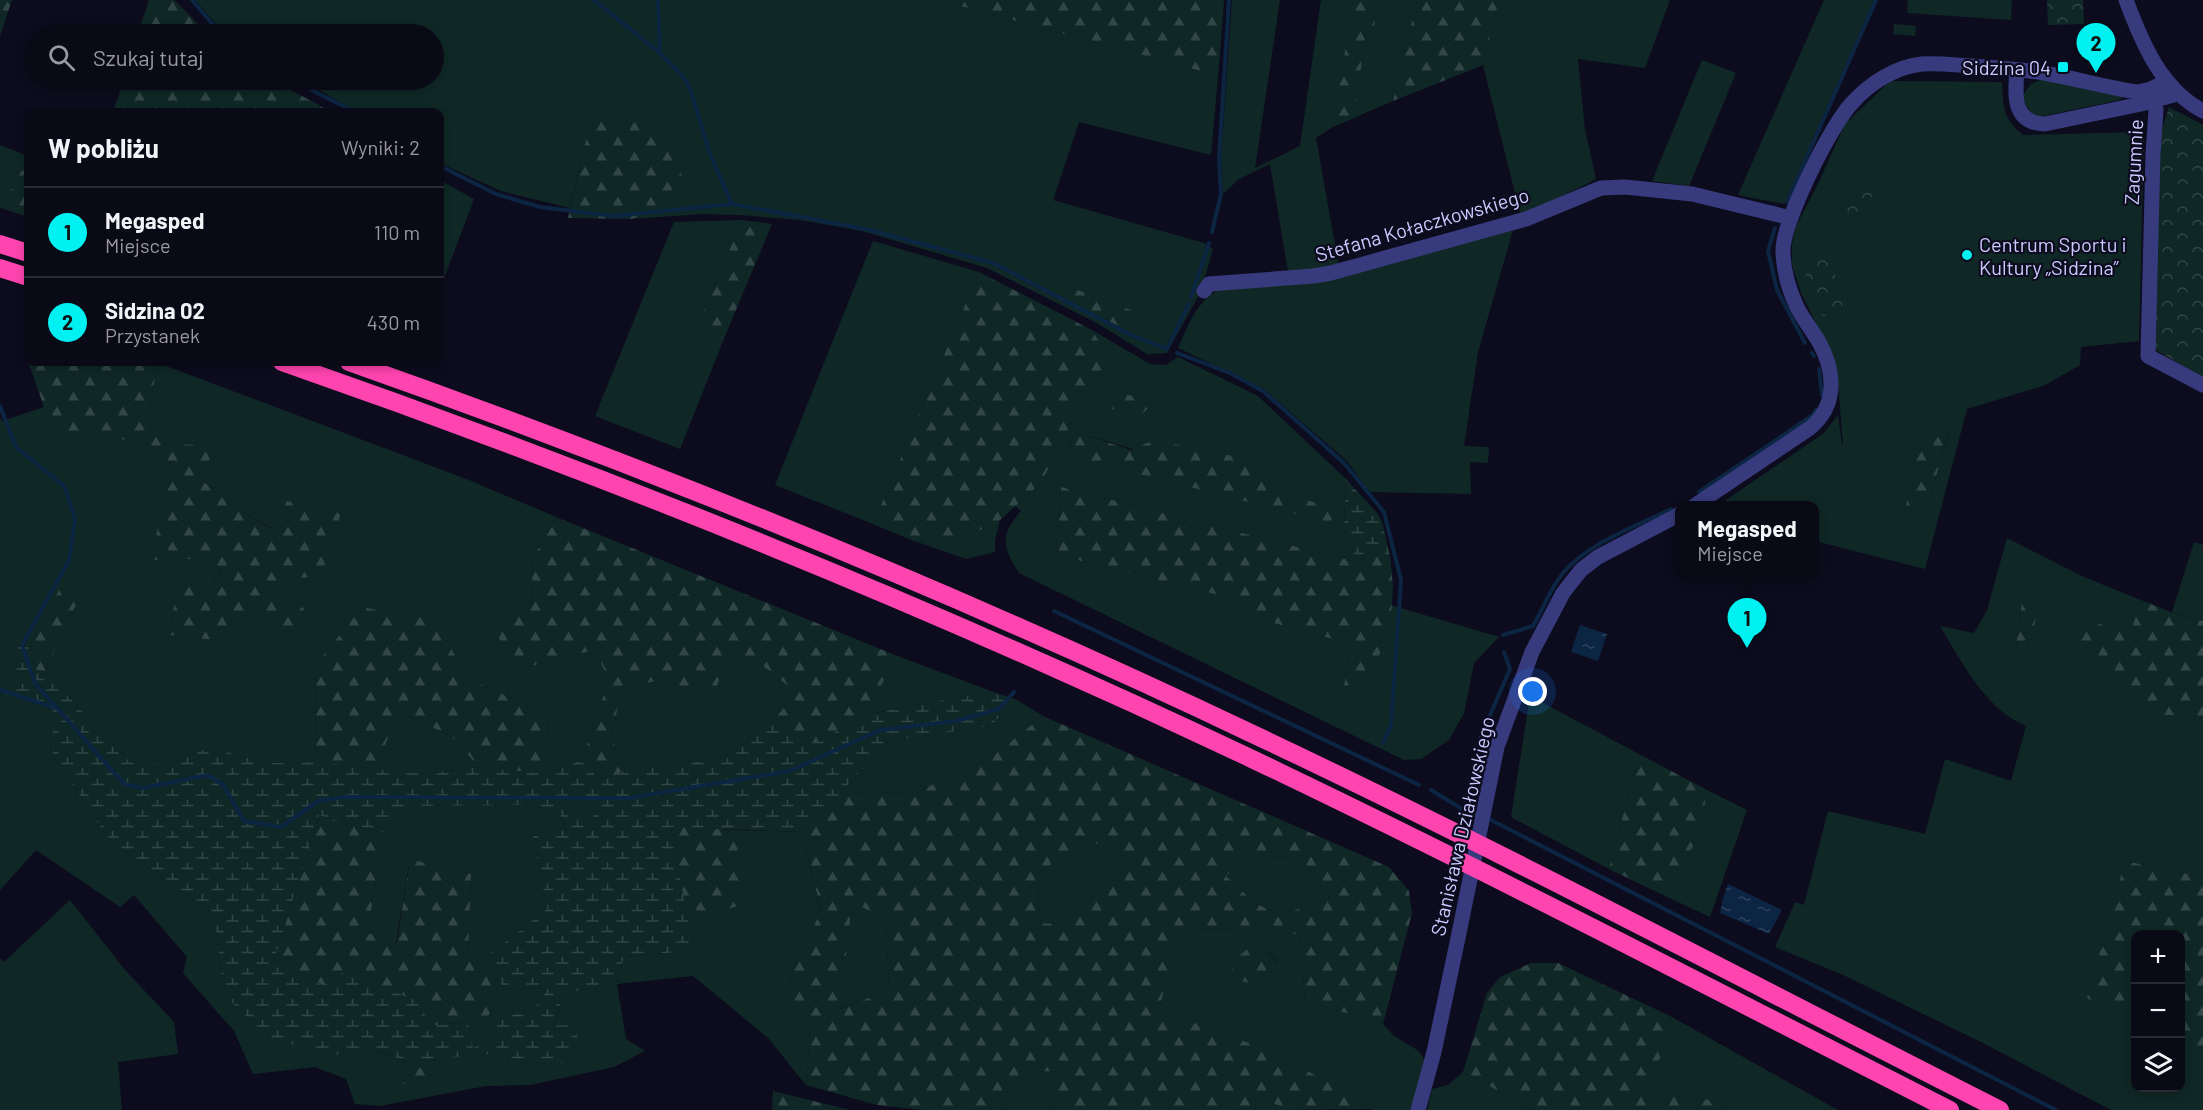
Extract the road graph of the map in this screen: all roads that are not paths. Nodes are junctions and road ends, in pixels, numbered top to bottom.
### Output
1 (2126, 0) edge
2 (2017, 70) junction
3 (2167, 81) junction
4 (2177, 94) junction
5 (2153, 95) junction
6 (2203, 111) edge
7 (1791, 218) junction
8 (0, 244) edge
9 (24, 252) edge
10 (0, 268) edge
11 (24, 276) edge
12 (1204, 291) dead end
13 (293, 366) edge
14 (360, 366) edge
15 (2203, 386) edge
16 (1701, 501) edge
17 (1675, 517) edge
18 (1418, 1110) edge
19 (1950, 1110) edge
20 (2000, 1110) edge

1 - 3 street
2 - 5 street
2 - 5 street
2 - 7 street
3 - 4 street
3 - 5 street
4 - 5 street
4 - 6 street
5 - 15 street, Zagumnie
7 - 12 street, Stefana Kołaczkowskiego
7 - 16 street
8 - 9 highway
10 - 11 highway
13 - 19 highway
14 - 20 highway
17 - 18 street, Stanisława Działowskiego

